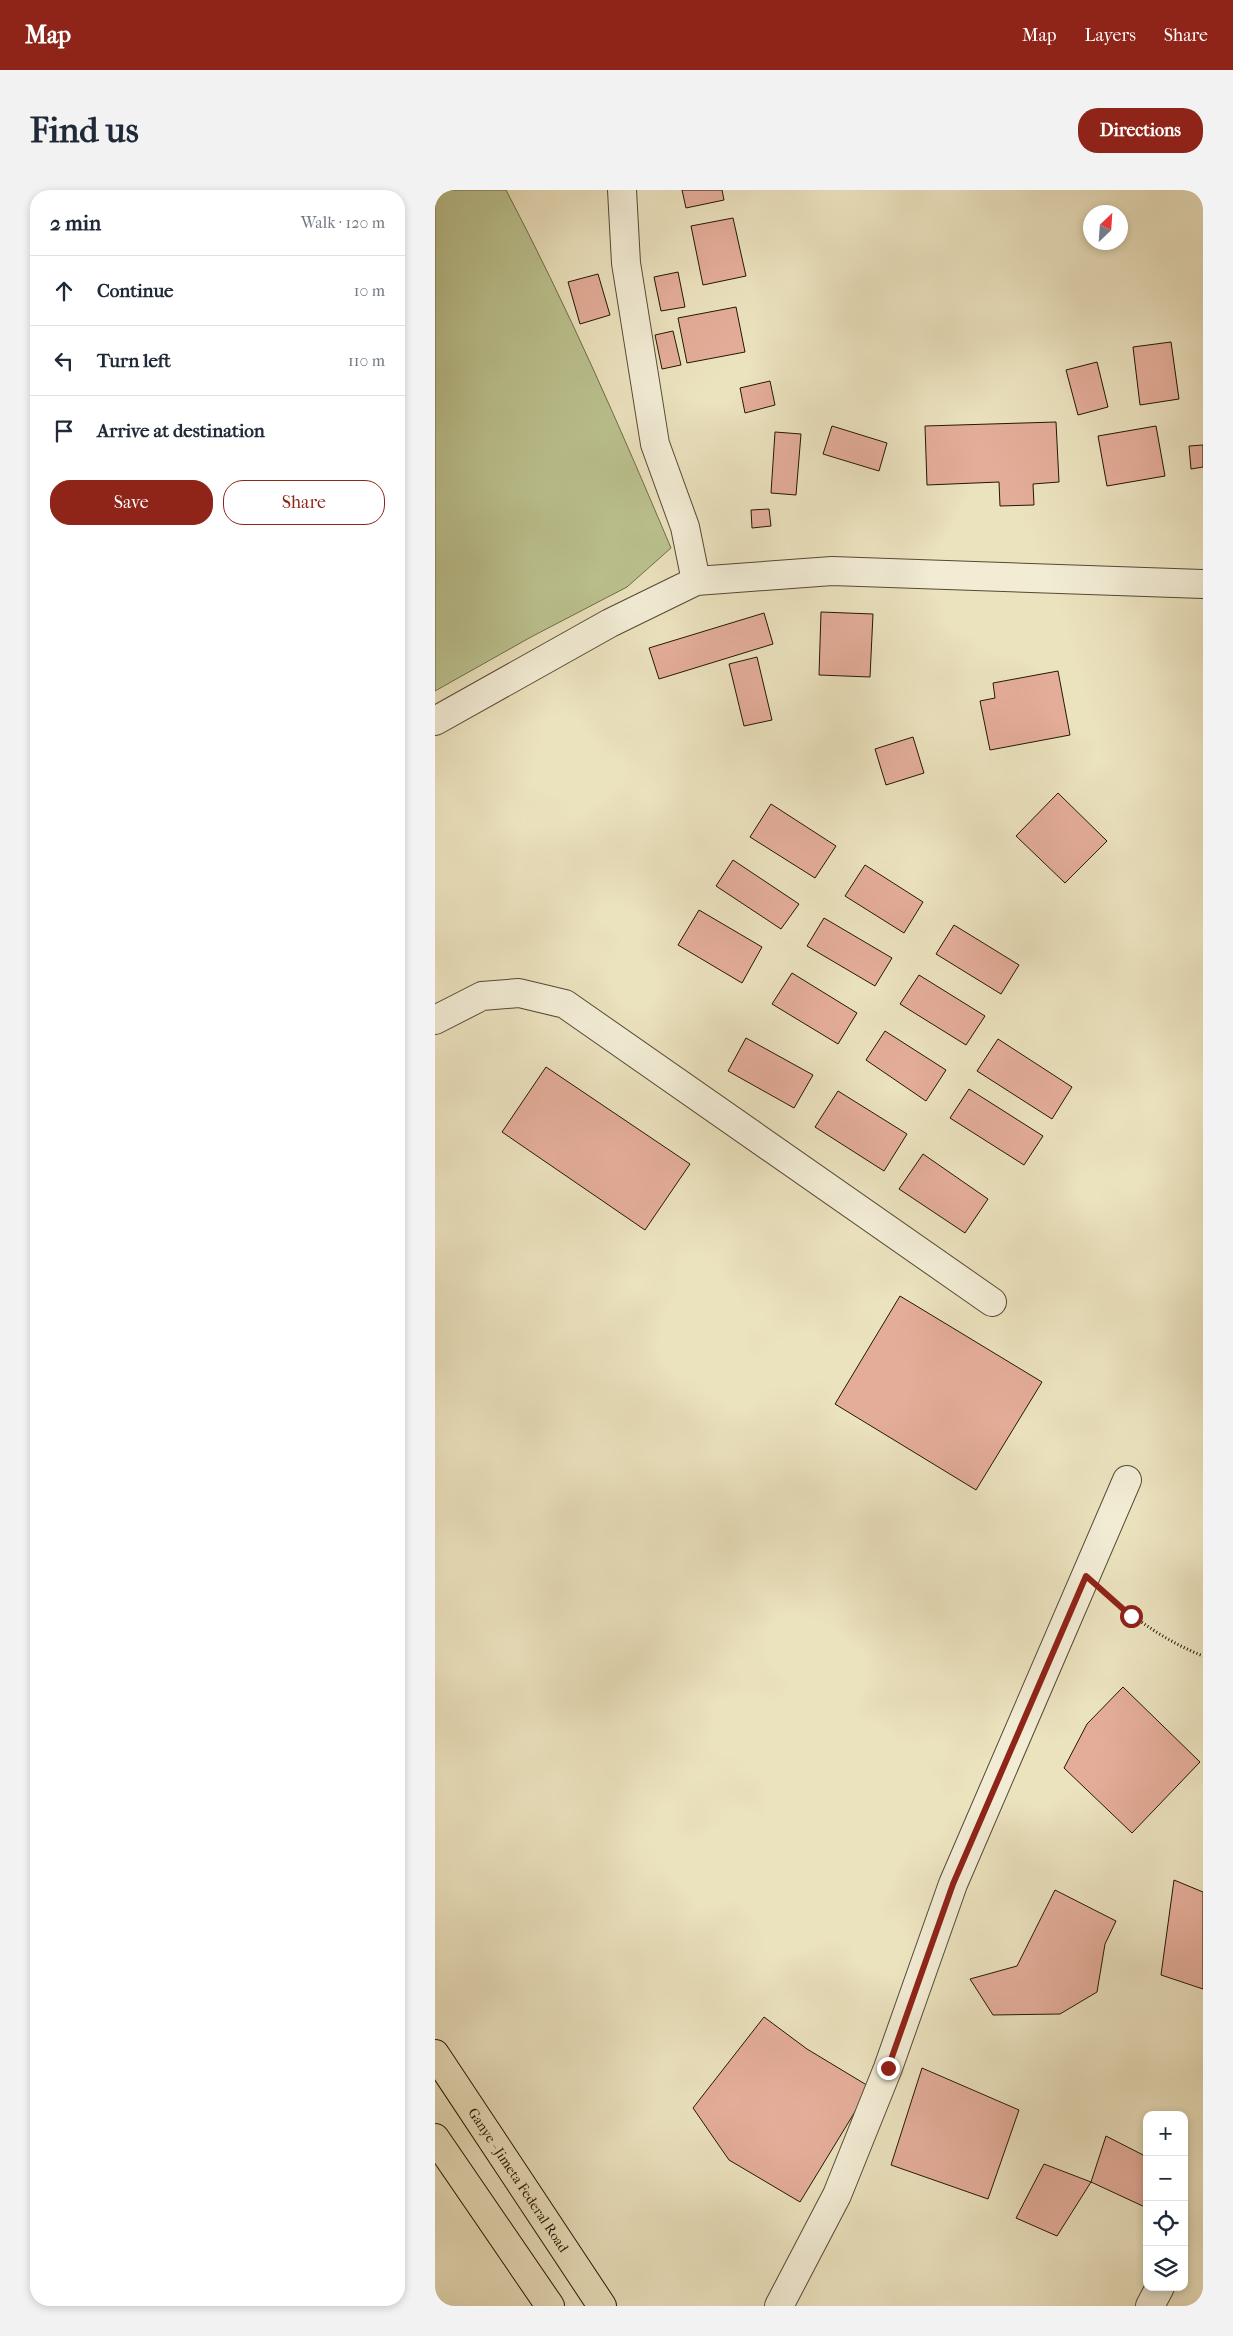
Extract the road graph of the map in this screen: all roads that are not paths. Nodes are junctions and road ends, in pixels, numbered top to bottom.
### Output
1 (622, 190) edge
2 (696, 581) junction
3 (1203, 584) edge
4 (435, 721) edge
5 (435, 1020) edge
6 (992, 1302) dead end
7 (1127, 1480) dead end
8 (435, 2054) edge
9 (435, 2138) edge
10 (1158, 2291) edge
11 (550, 2306) edge
12 (602, 2306) edge
13 (779, 2306) edge
14 (1150, 2306) edge

1 - 2 street
2 - 3 street
2 - 4 street
5 - 6 street
7 - 13 street
8 - 12 main road, Ganye - Jimeta Federal Road
9 - 11 main road
10 - 14 street

